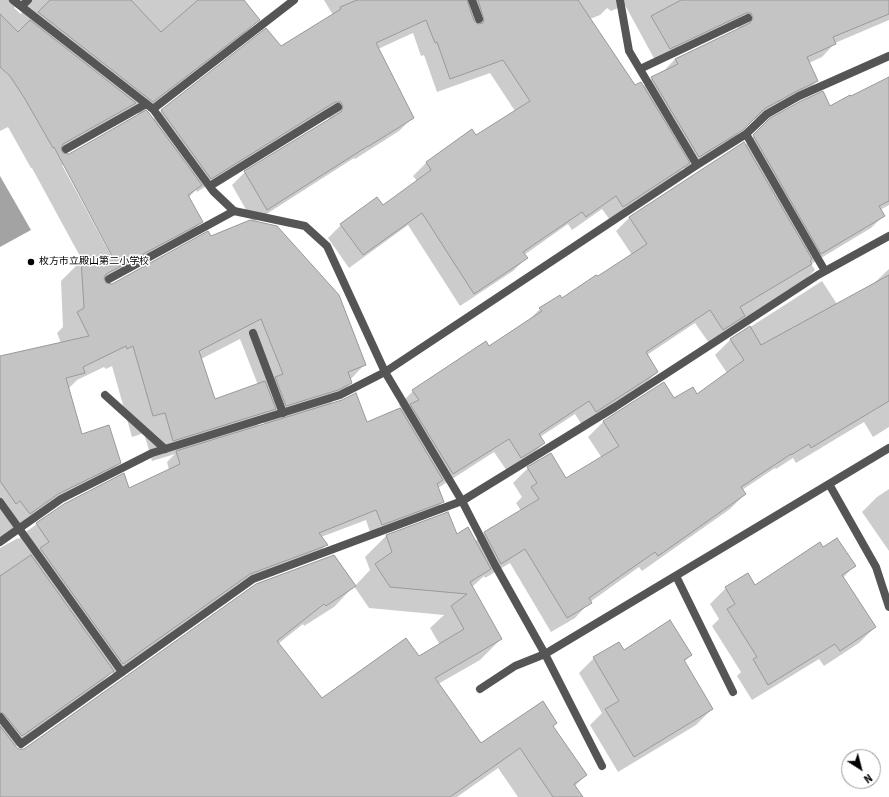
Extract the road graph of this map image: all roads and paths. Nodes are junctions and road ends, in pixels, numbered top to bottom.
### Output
1 (13, 0) edge
2 (28, 0) edge
3 (294, 0) edge
4 (472, 0) edge
5 (620, 0) edge
6 (22, 6) junction
7 (748, 18) dead end
8 (479, 19) dead end
9 (889, 56) edge
10 (640, 69) junction
11 (149, 106) junction
12 (338, 107) dead end
13 (746, 134) junction
14 (66, 149) dead end
15 (696, 165) junction
16 (210, 186) junction
17 (234, 211) junction
18 (889, 236) edge
19 (825, 271) junction
20 (108, 279) dead end
21 (253, 333) dead end
22 (385, 372) junction
23 (104, 395) dead end
24 (283, 413) junction
25 (889, 448) edge
26 (165, 449) junction
27 (829, 484) junction
28 (462, 501) junction
29 (0, 502) edge
30 (19, 528) junction
31 (0, 542) edge
32 (676, 576) junction
33 (889, 607) edge
34 (545, 654) junction
35 (122, 672) junction
36 (480, 689) dead end
37 (733, 692) dead end
38 (0, 716) edge
39 (602, 766) dead end

1 - 6 street
2 - 6 street
3 - 11 street
4 - 8 street
5 - 10 street
6 - 11 street
7 - 10 street
9 - 13 street
10 - 15 street
11 - 14 street
11 - 16 street
12 - 16 street
13 - 15 street
13 - 19 street
15 - 22 street
16 - 17 street
17 - 20 street
17 - 22 street
18 - 19 street
19 - 28 street
21 - 24 street
22 - 24 street
22 - 28 street
23 - 26 street
24 - 26 street
25 - 27 street
26 - 30 street
27 - 32 street
27 - 33 street
28 - 34 street
28 - 35 street
29 - 30 street
30 - 31 street
30 - 35 street
32 - 34 street
32 - 37 street
34 - 36 street
34 - 39 street
35 - 38 street

